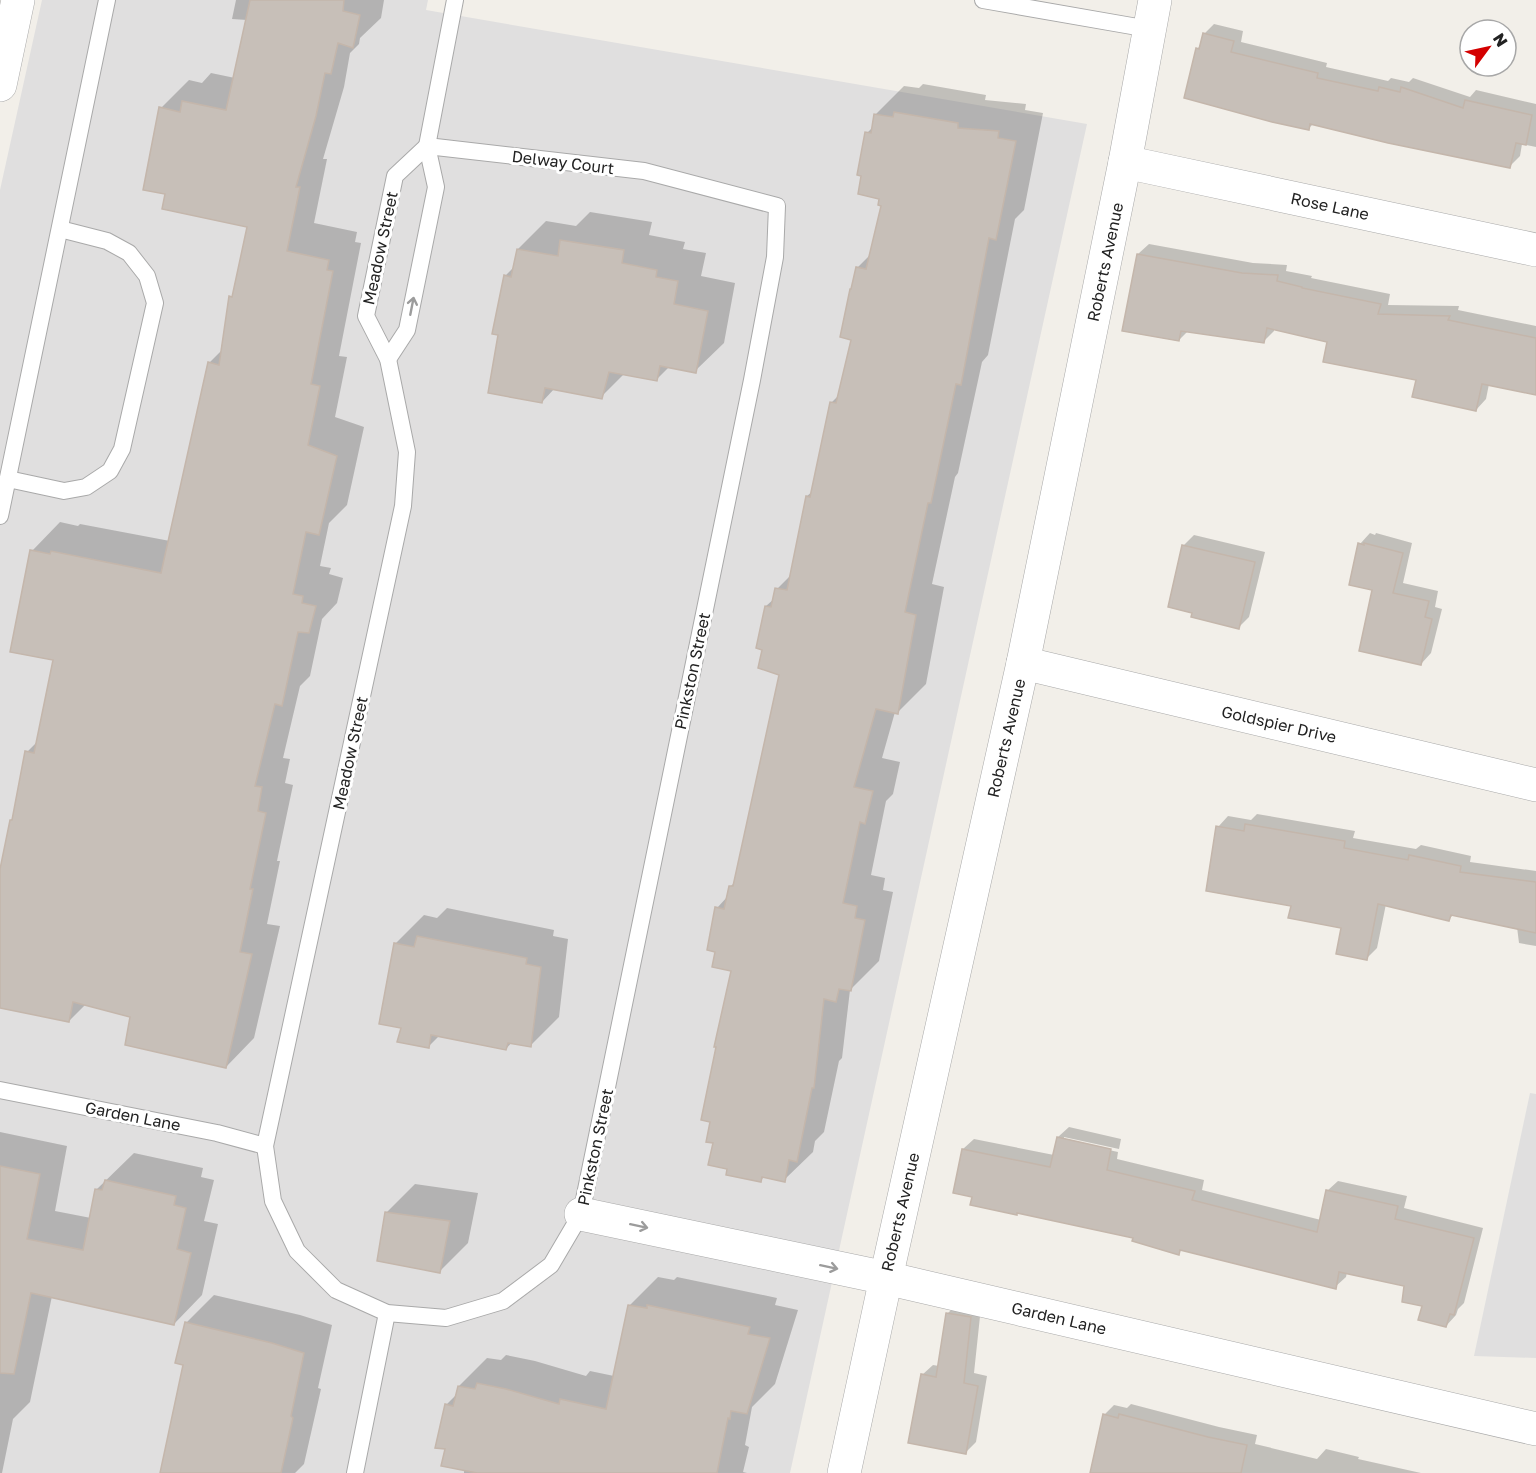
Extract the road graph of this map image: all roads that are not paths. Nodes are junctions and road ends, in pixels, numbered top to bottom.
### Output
1 (18, 0) edge
2 (107, 0) edge
3 (455, 0) edge
4 (983, 0) edge
5 (1152, 15) edge
6 (0, 85) edge
7 (427, 146) junction
8 (1125, 162) junction
9 (699, 184) joint
10 (60, 230) junction
11 (1536, 250) edge
12 (388, 359) junction
13 (8, 479) junction
14 (0, 516) edge
15 (1023, 663) junction
16 (1536, 785) edge
17 (0, 1090) edge
18 (266, 1146) junction
19 (581, 1214) junction
20 (886, 1278) junction
21 (387, 1313) junction
22 (1536, 1428) edge
23 (355, 1473) edge
24 (844, 1473) edge

1 - 6 street
2 - 10 lane
3 - 7 lane
4 - 5 lane
5 - 8 street, Roberts Avenue
7 - 9 lane, Delway Court
12 -> 7 lane
7 - 12 lane, Meadow Street
8 - 11 street, Rose Lane
8 - 15 street, Roberts Avenue
9 - 19 lane, Pinkston Street
10 - 13 lane
10 - 13 lane
12 - 18 lane, Meadow Street
13 - 14 lane
15 - 16 street, Goldspier Drive
15 - 20 street, Roberts Avenue
17 - 18 lane, Garden Lane
18 - 21 lane, Meadow Street
19 -> 20 street, Garden Lane
19 - 21 lane, Meadow Street
20 - 22 street, Garden Lane
20 - 24 street, Roberts Avenue
21 - 23 lane

